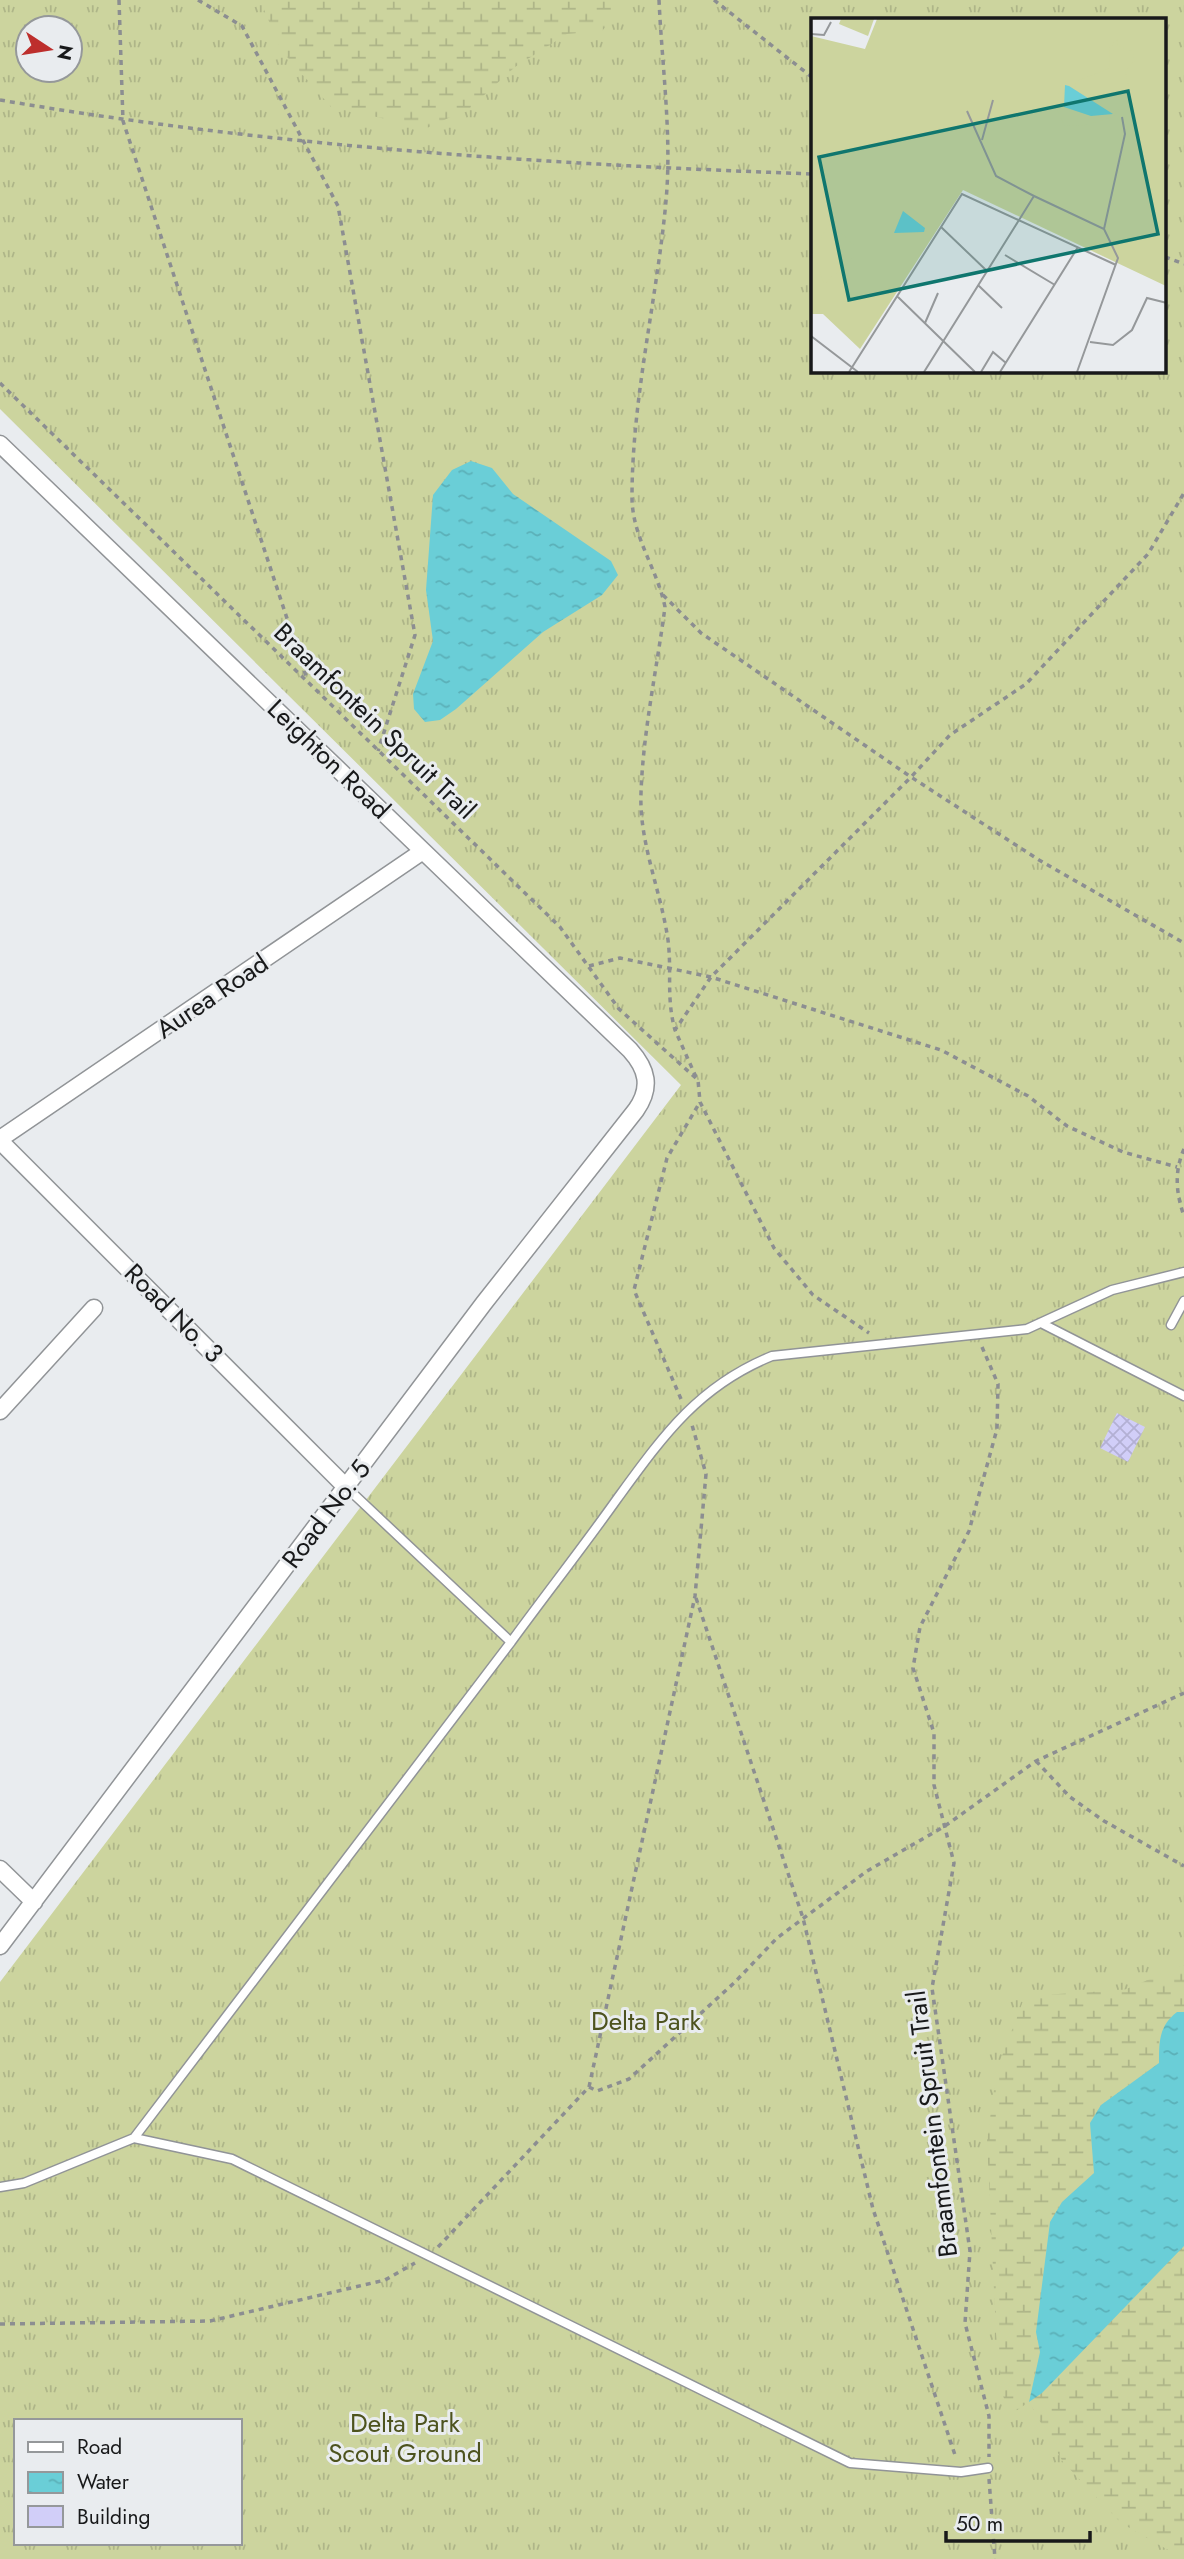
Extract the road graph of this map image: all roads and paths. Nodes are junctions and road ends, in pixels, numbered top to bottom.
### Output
1 (118, 0) edge
2 (198, 0) edge
3 (659, 0) edge
4 (714, 0) edge
5 (811, 76) edge
6 (0, 100) edge
7 (123, 121) junction
8 (304, 142) junction
9 (667, 169) junction
10 (811, 174) edge
11 (1166, 257) edge
12 (1184, 264) edge
13 (0, 383) edge
14 (0, 443) edge
15 (1184, 493) edge
16 (662, 594) junction
17 (308, 683) junction
18 (378, 751) junction
19 (911, 777) junction
20 (423, 851) junction
21 (1184, 943) edge
22 (588, 966) junction
23 (670, 969) junction
24 (711, 977) junction
25 (675, 1030) junction
26 (698, 1080) junction
27 (647, 1081) joint
28 (700, 1102) junction
29 (0, 1140) edge
30 (1184, 1149) edge
31 (1177, 1167) junction
32 (1184, 1216) edge
33 (1184, 1272) edge
34 (1184, 1301) edge
35 (94, 1308) dead end
36 (1043, 1324) junction
37 (1171, 1325) dead end
38 (975, 1333) junction
39 (885, 1343) junction
40 (1184, 1396) edge
41 (0, 1411) edge
42 (688, 1411) junction
43 (346, 1487) junction
44 (695, 1596) junction
45 (511, 1642) junction
46 (1184, 1693) edge
47 (1036, 1761) junction
48 (945, 1826) junction
49 (1184, 1866) edge
50 (0, 1869) edge
51 (34, 1902) junction
52 (803, 1918) junction
53 (0, 1946) edge
54 (589, 2087) junction
55 (134, 2138) junction
56 (0, 2187) edge
57 (430, 2255) junction
58 (0, 2324) edge
59 (988, 2468) junction
60 (961, 2472) junction
61 (995, 2559) edge

1 - 7 path
2 - 8 path
3 - 9 path
4 - 5 path
6 - 7 path
7 - 8 path
7 - 17 path
8 - 9 path
8 - 18 path
9 - 10 path
9 - 16 path
11 - 12 path
13 - 17 path, Braamfontein Spruit Trail
14 - 20 street, Leighton Road
15 - 19 path
16 - 19 path
16 - 23 path
17 - 18 path, Braamfontein Spruit Trail
18 - 22 path, Braamfontein Spruit Trail
19 - 21 path
19 - 24 path
20 - 27 street, Leighton Road
20 - 29 street, Aurea Road
22 - 23 path
22 - 26 path, Braamfontein Spruit Trail
23 - 24 path
23 - 25 path
24 - 25 path
24 - 31 path
25 - 26 path
26 - 28 path
27 - 43 street, Road No. 5
28 - 39 path
28 - 42 path
29 - 43 street, Road No. 3
30 - 31 path
31 - 32 path
33 - 36 lane
34 - 37 lane
35 - 41 street
36 - 38 lane
36 - 40 lane
38 - 39 lane
38 - 48 path, Braamfontein Spruit Trail
39 - 42 lane
42 - 44 path
42 - 45 lane
43 - 45 lane
43 - 51 street, Road No. 5
44 - 52 path
44 - 54 path
45 - 55 lane
46 - 47 path
47 - 48 path
47 - 49 path
48 - 52 path
48 - 59 path, Braamfontein Spruit Trail
50 - 51 street
51 - 53 street, Road No. 5
52 - 54 path
52 - 60 path
54 - 57 path
55 - 56 lane
55 - 57 lane
57 - 58 path
57 - 60 lane
59 - 60 lane
59 - 61 path, Braamfontein Spruit Trail

